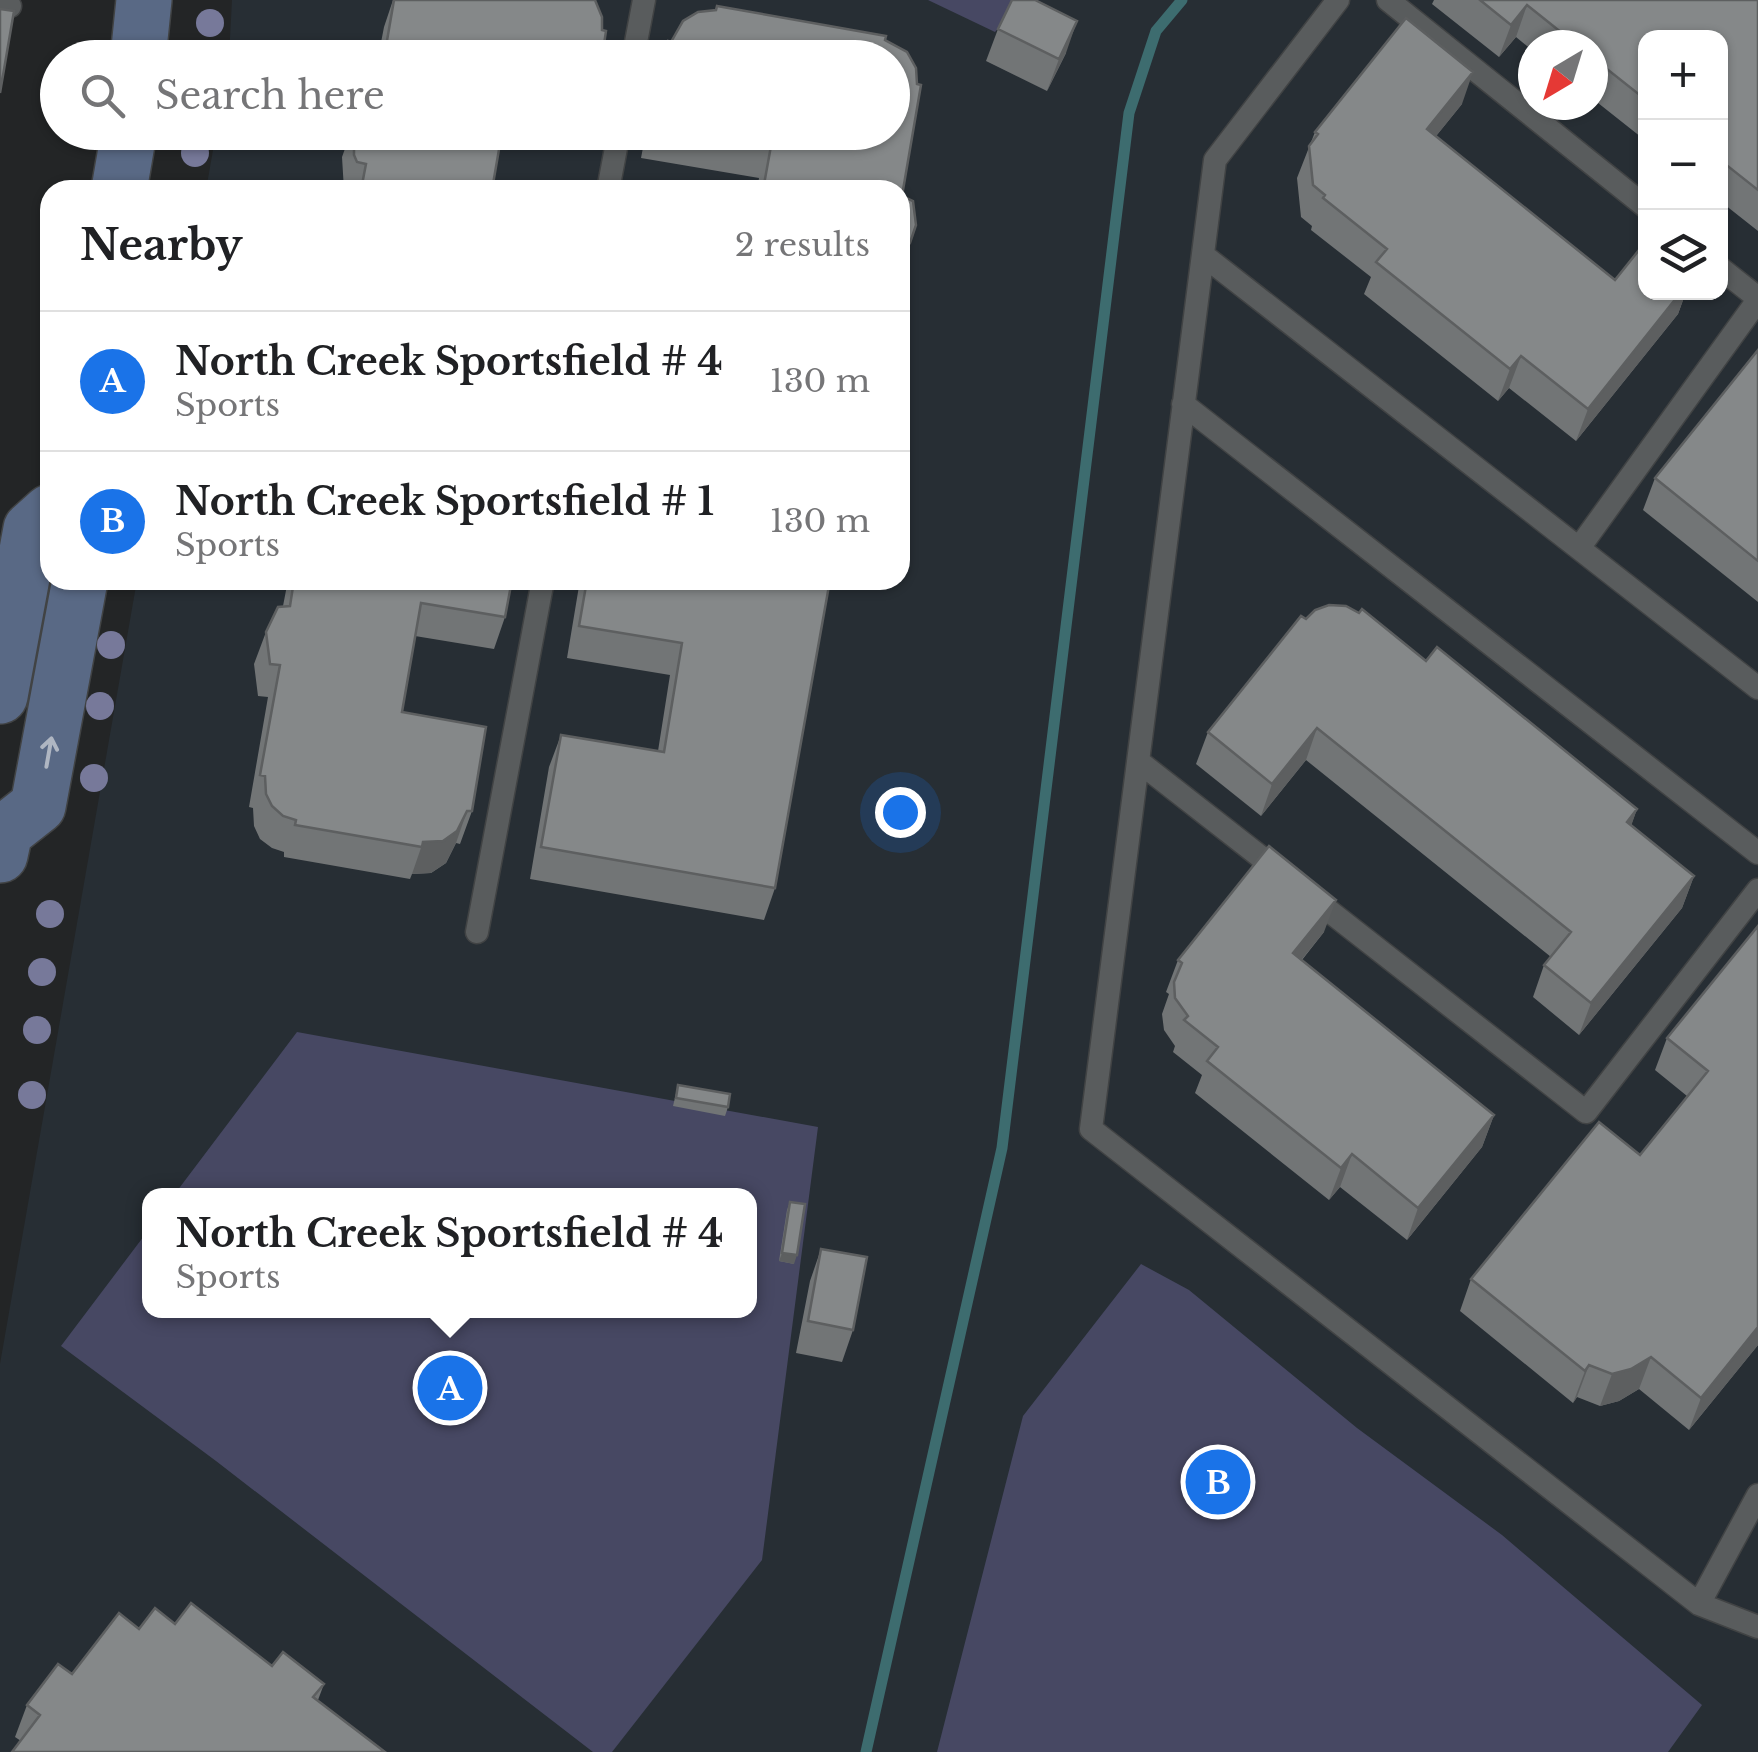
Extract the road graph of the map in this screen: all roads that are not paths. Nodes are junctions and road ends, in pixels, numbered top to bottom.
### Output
1 (144, 0) edge
2 (644, 0) edge
3 (1338, 0) edge
4 (1388, 0) edge
5 (140, 40) edge
6 (636, 40) edge
7 (126, 150) edge
8 (616, 150) edge
9 (121, 180) edge
10 (610, 180) edge
11 (1638, 201) edge
12 (1203, 254) junction
13 (1728, 275) edge
14 (1758, 299) edge
15 (1184, 404) junction
16 (40, 521) edge
17 (1578, 548) junction
18 (78, 590) edge
19 (541, 590) edge
20 (1758, 688) edge
21 (0, 696) edge
22 (1138, 761) junction
23 (1, 843) edge
24 (1758, 853) edge
25 (1758, 890) edge
26 (477, 932) dead end
27 (1758, 1495) edge
28 (1700, 1604) junction
29 (1758, 1627) edge

1 - 5 main road
2 - 6 lane
3 - 12 lane
4 - 11 lane
7 - 9 main road
8 - 10 lane
12 - 15 lane
12 - 17 lane
13 - 14 lane
14 - 17 lane
15 - 22 lane
15 - 24 lane
16 - 21 main road
17 - 20 lane
23 -> 18 main road
19 - 26 lane
22 - 25 lane
22 - 28 lane
27 - 28 lane
28 - 29 lane

